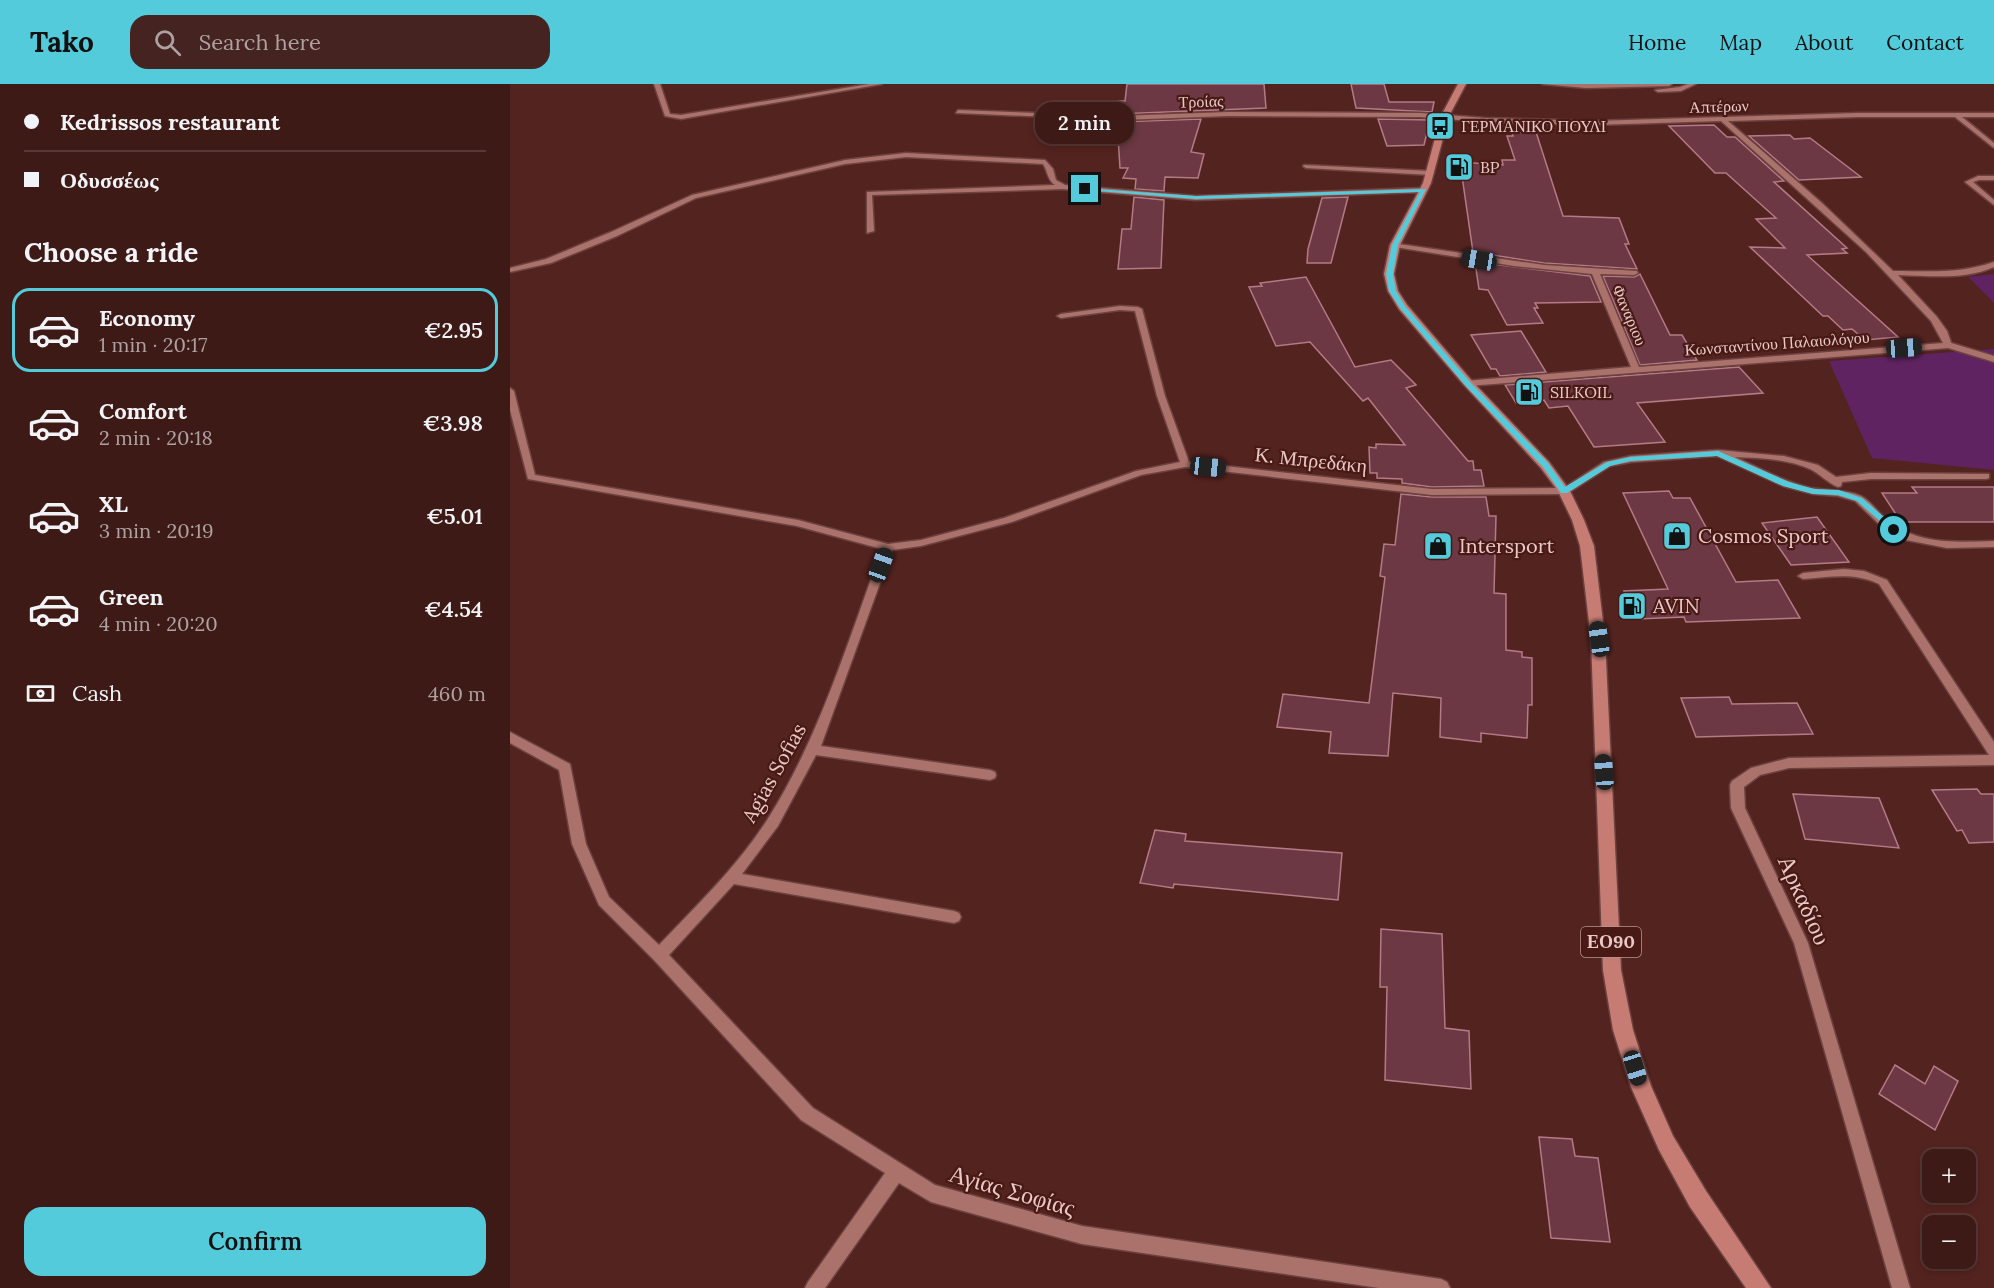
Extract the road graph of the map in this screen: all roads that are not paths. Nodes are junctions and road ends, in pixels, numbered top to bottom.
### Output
1 (657, 84) edge
2 (879, 84) edge
3 (1462, 84) edge
4 (1545, 84) edge
5 (1556, 84) edge
6 (1669, 84) edge
7 (1694, 84) edge
8 (1586, 86) junction
9 (958, 112) dead end
10 (1956, 115) junction
11 (1994, 115) edge
12 (1445, 116) junction
13 (1722, 119) junction
14 (1994, 146) edge
15 (1306, 166) dead end
16 (1431, 173) junction
17 (1994, 178) edge
18 (1063, 187) junction
19 (1424, 190) junction
20 (1994, 203) edge
21 (870, 231) dead end
22 (1395, 245) junction
23 (1994, 264) edge
24 (510, 270) edge
25 (1596, 273) junction
26 (1634, 273) dead end
27 (1893, 273) junction
28 (1061, 316) dead end
29 (1948, 345) junction
30 (1994, 359) edge
31 (1636, 369) junction
32 (1468, 383) junction
33 (510, 391) edge
34 (1718, 453) junction
35 (1185, 464) junction
36 (1986, 476) dead end
37 (1834, 480) junction
38 (1564, 491) junction
39 (1848, 496) junction
40 (1994, 544) edge
41 (888, 547) junction
42 (1803, 576) dead end
43 (510, 737) edge
44 (813, 750) junction
45 (1994, 752) edge
46 (1994, 759) edge
47 (990, 776) dead end
48 (731, 878) junction
49 (954, 917) dead end
50 (659, 955) junction
51 (897, 1171) junction
52 (814, 1288) edge
53 (1441, 1288) edge
54 (1760, 1288) edge
55 (1901, 1288) edge

1 - 2 street
3 - 12 main road, ΕΟ90
4 - 5 street
5 - 8 street
6 - 8 street
7 - 8 street
9 - 12 street, Τροίας
10 - 11 street, Απτέρων
10 - 13 street, Απτέρων
10 - 14 street
12 - 13 street, Απτέρων
12 - 16 main road, ΕΟ90
13 - 27 street
15 - 16 street
16 - 19 main road, ΕΟ90
17 - 20 street
18 - 19 street
18 - 21 street
18 - 24 street
19 - 22 main road, ΕΟ90
22 - 25 street
22 - 32 main road, ΕΟ90
23 - 27 street
25 - 26 street
25 - 31 street, Φαναριου
27 - 29 street
28 - 35 street
29 - 30 street
29 - 31 street, Κωνσταντίνου Παλαιολόγου
31 - 32 street, Κωνσταντίνου Παλαιολόγου
32 - 38 main road, ΕΟ90
33 - 41 street
34 - 37 street
34 - 38 street
34 - 39 street
35 - 38 street, Κ. Μπρεδάκη
35 - 41 street, Κ. Μπρεδάκη
36 - 37 street
37 - 39 street
38 - 54 main road, ΕΟ90
39 - 40 street
41 - 44 street, Agias Sofias
42 - 45 street
43 - 50 street, Αγίας Σοφίας
44 - 47 street
44 - 48 street, Agias Sofias
46 - 55 street, Αρκαδίου
48 - 49 street
48 - 50 street, Agias Sofias
50 - 51 street, Αγίας Σοφίας
51 - 52 street
51 - 53 street, Αγίας Σοφίας

